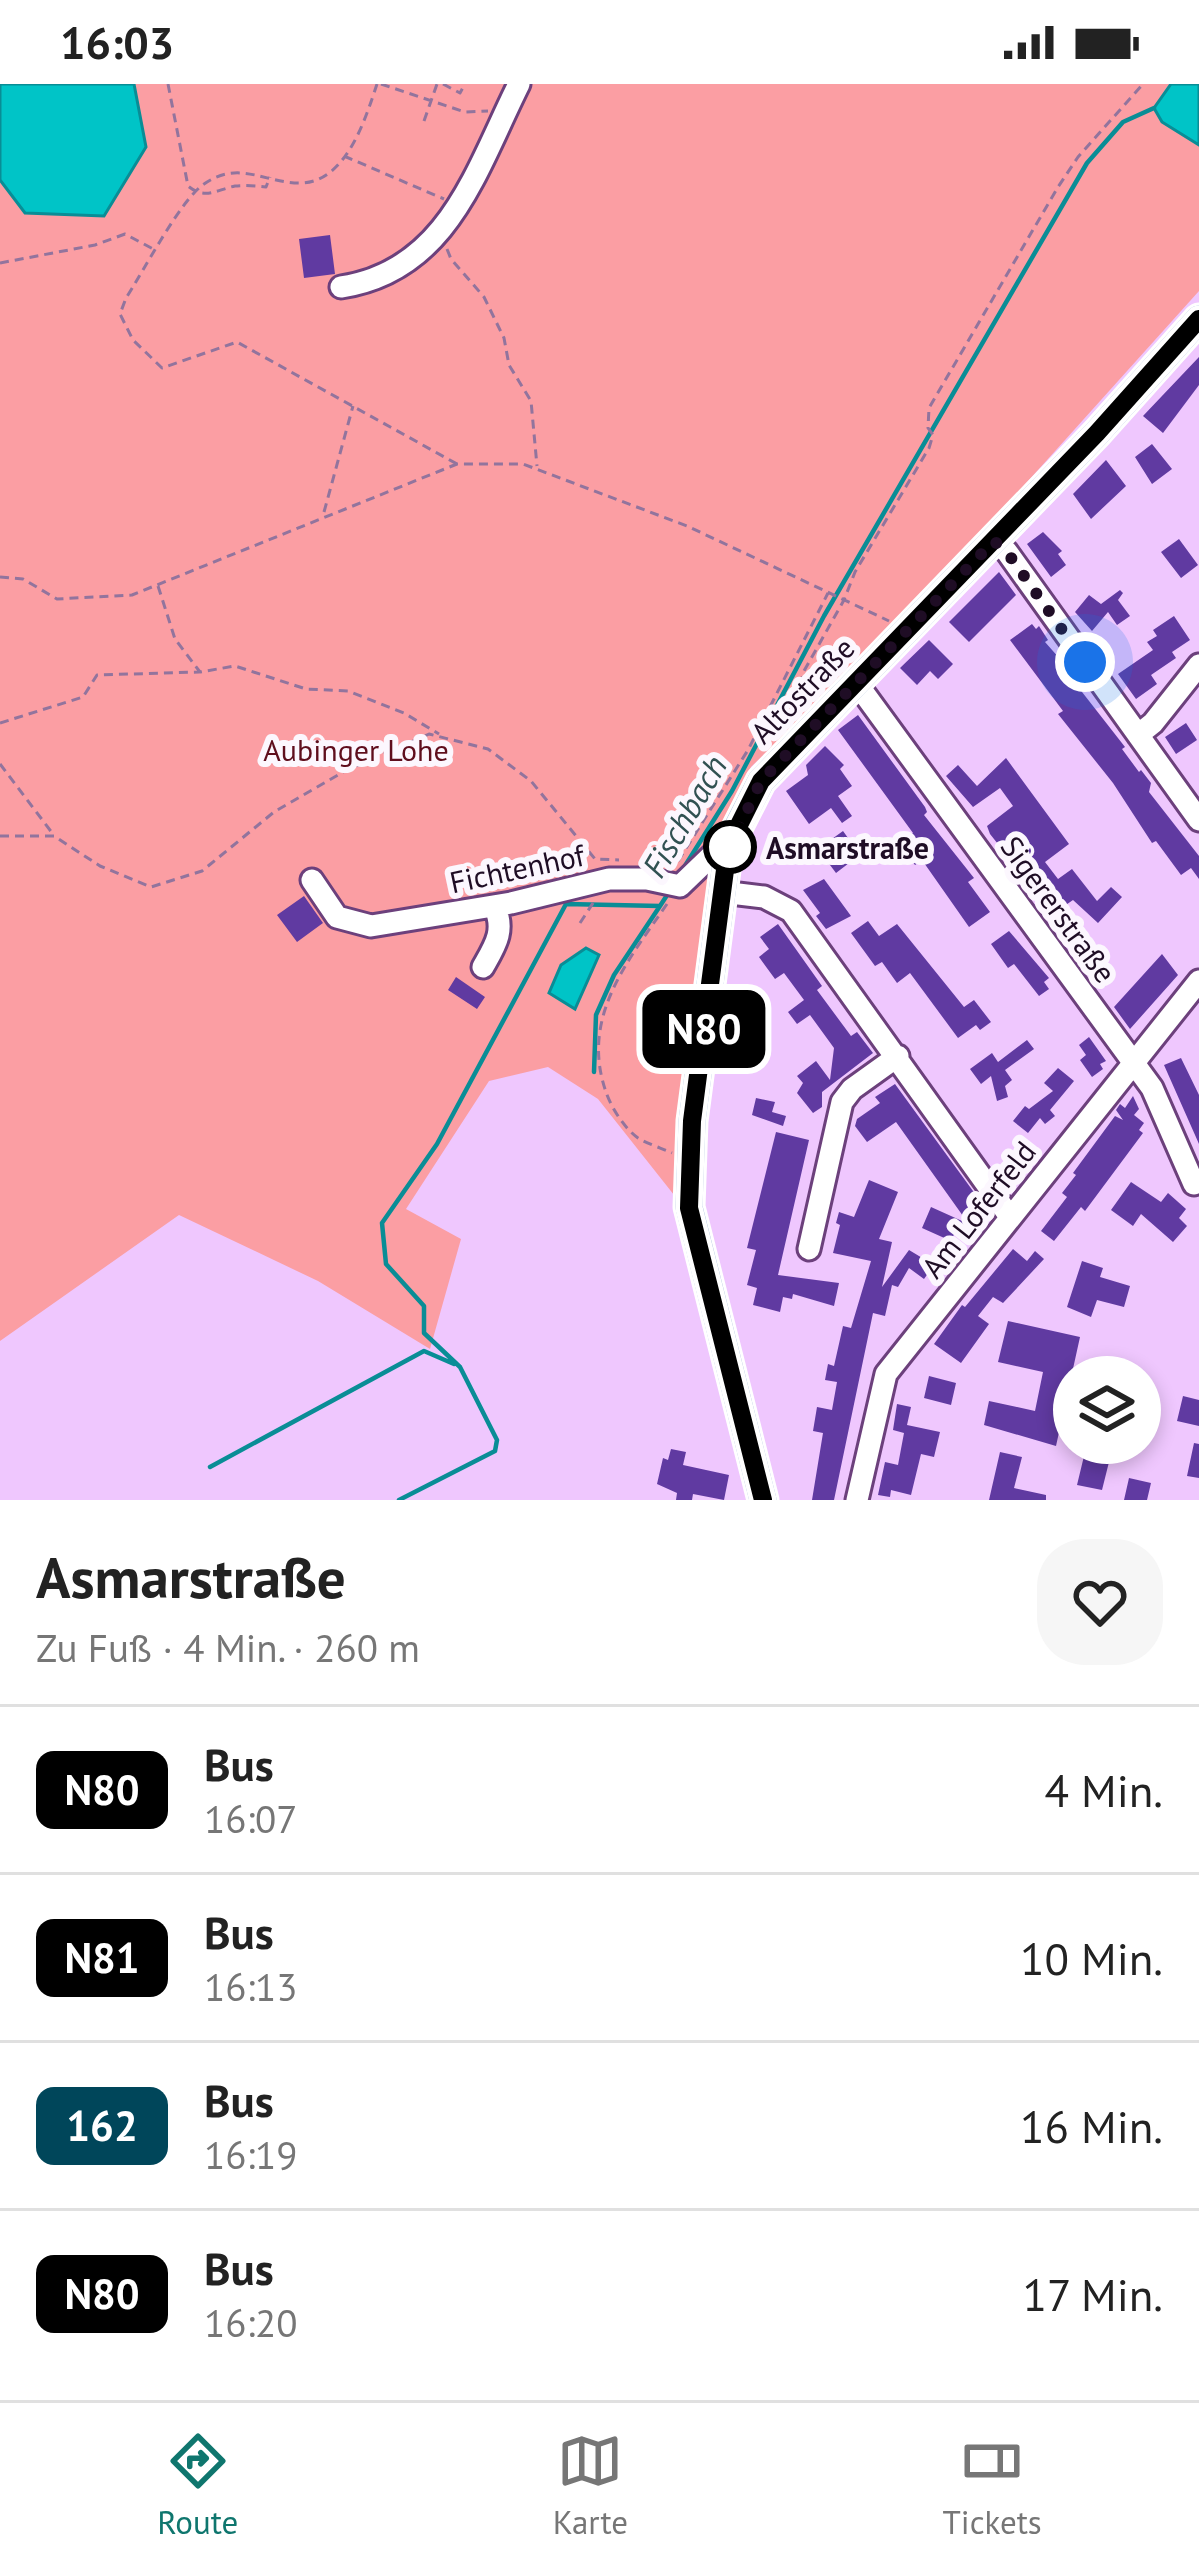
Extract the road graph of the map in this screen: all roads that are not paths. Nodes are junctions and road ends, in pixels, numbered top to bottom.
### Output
1 (519, 84) edge
2 (341, 287) dead end
3 (1199, 319) edge
4 (994, 541) junction
5 (1199, 664) edge
6 (855, 681) junction
7 (1138, 735) junction
8 (1199, 820) edge
9 (734, 835) junction
10 (312, 880) dead end
11 (722, 892) junction
12 (494, 906) junction
13 (483, 967) dead end
14 (1199, 981) edge
15 (898, 1056) junction
16 (1133, 1062) junction
17 (1197, 1183) edge
18 (1010, 1217) junction
19 (809, 1249) dead end
20 (763, 1500) edge
21 (857, 1500) edge

1 - 2 street
3 - 4 main road, Altostraße
4 - 6 main road, Altostraße
4 - 7 street
5 - 7 street
6 - 9 main road, Altostraße
6 - 16 street, Sigererstraße
7 - 8 street
9 - 11 main road, Altostraße
9 - 12 street, Fichtenhof
10 - 12 street, Fichtenhof
11 - 15 street
11 - 20 main road, Altostraße
12 - 13 street
14 - 16 street, Am Loferfeld
15 - 18 street
15 - 19 street
16 - 17 street, Sigererstraße
16 - 18 street, Am Loferfeld
18 - 21 street, Am Loferfeld

